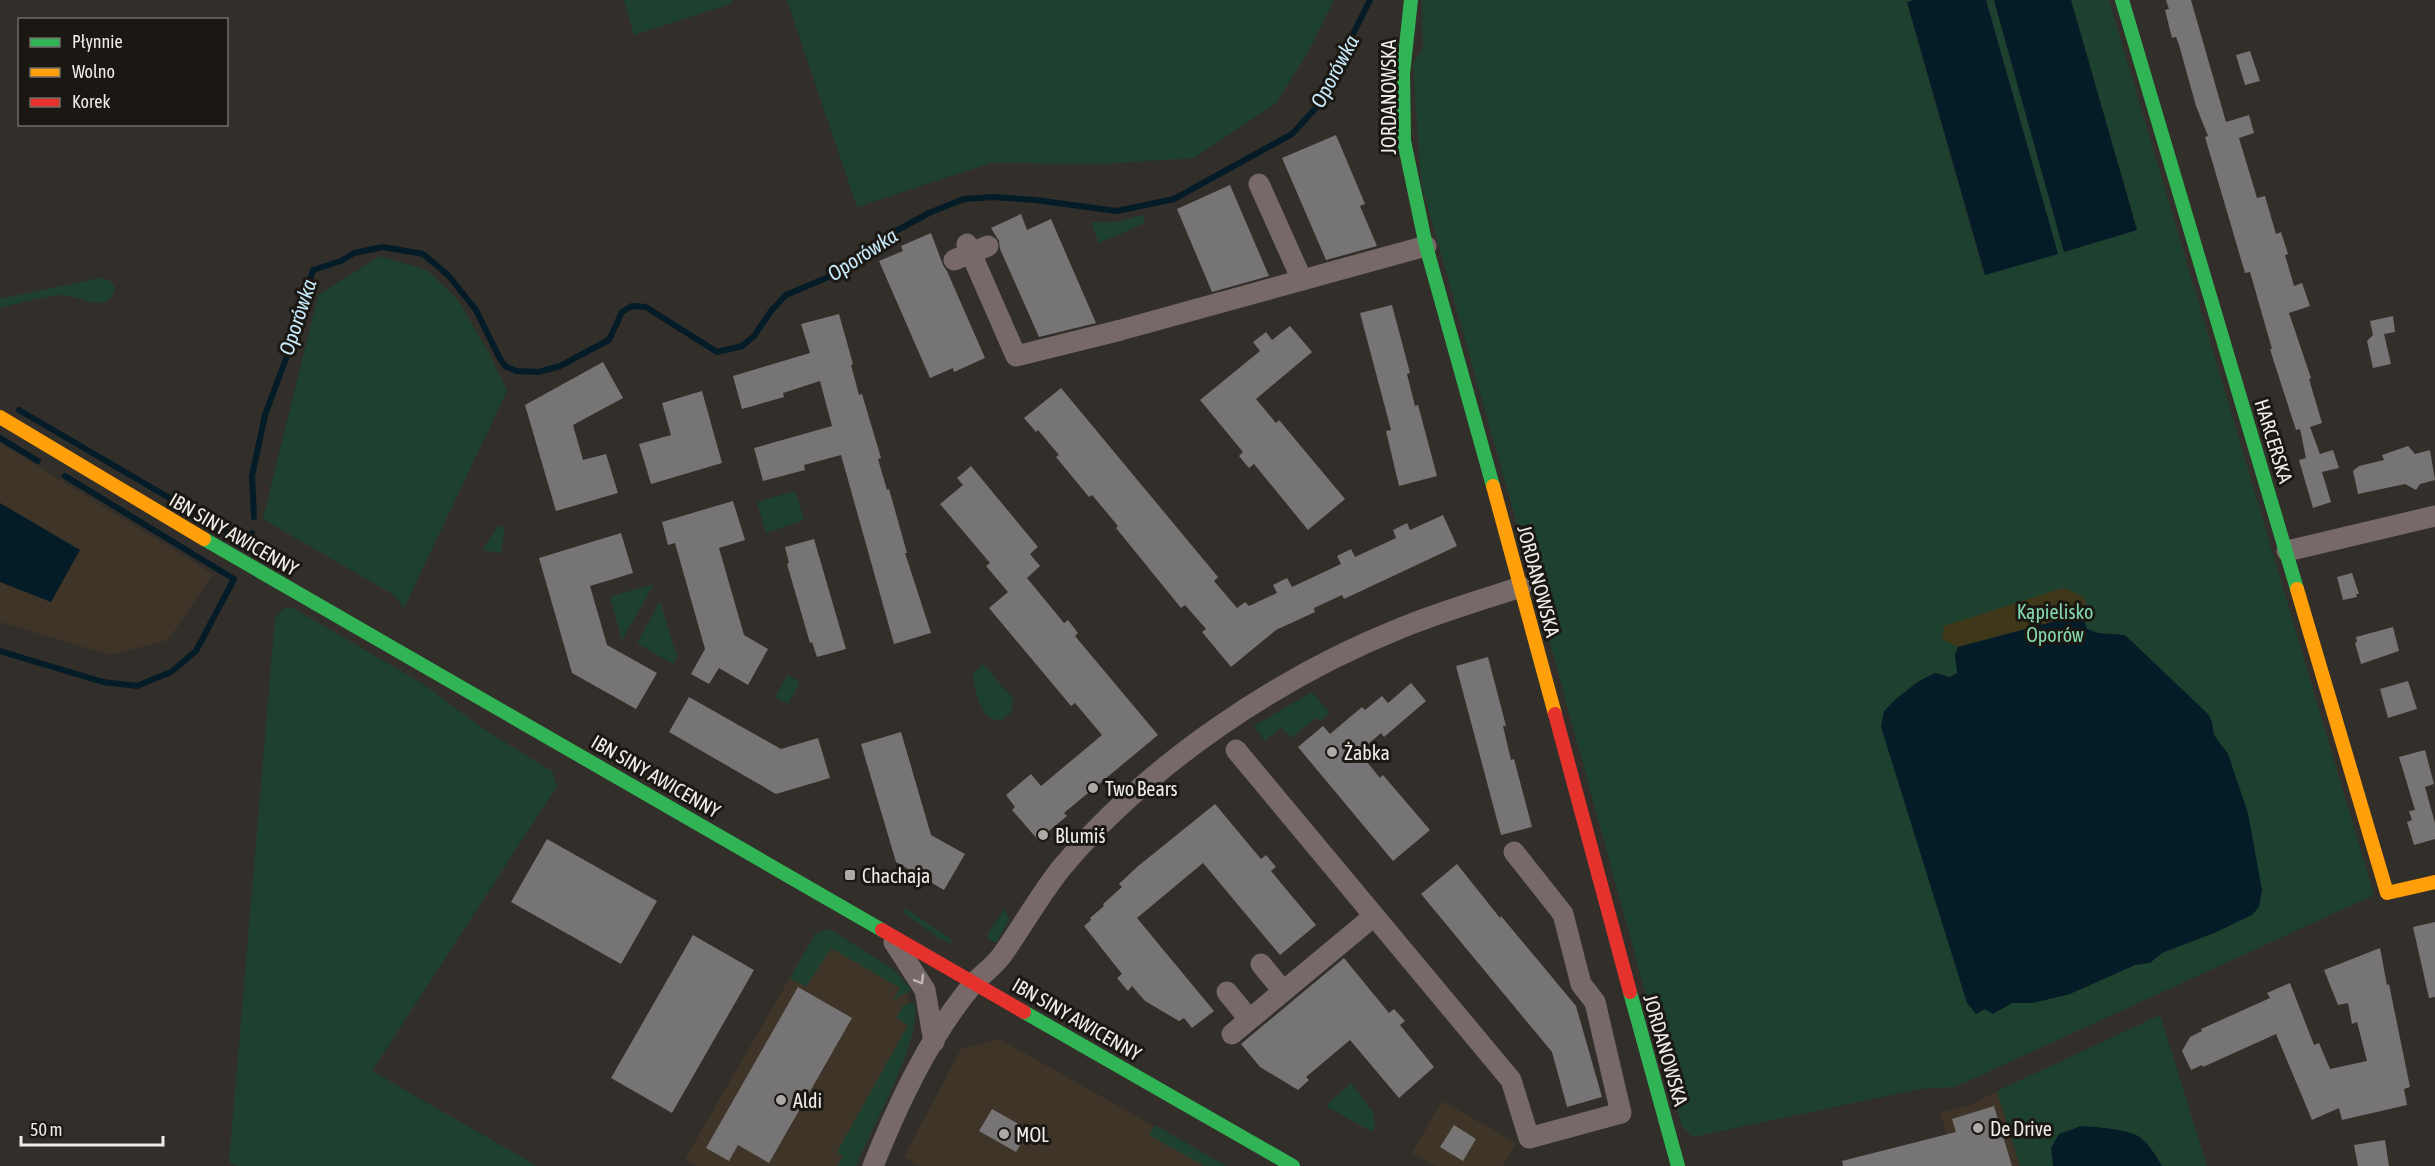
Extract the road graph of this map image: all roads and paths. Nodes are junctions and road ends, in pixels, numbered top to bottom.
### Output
1 (1411, 0) edge
2 (2122, 0) edge
3 (1259, 184) dead end
4 (1426, 246) junction
5 (970, 251) dead end
6 (1302, 280) junction
7 (0, 417) edge
8 (2435, 516) edge
9 (2287, 551) junction
10 (1521, 587) junction
11 (1236, 750) dead end
12 (1514, 852) dead end
13 (2435, 882) edge
14 (1374, 916) junction
15 (886, 932) junction
16 (1261, 964) dead end
17 (974, 982) junction
18 (1227, 992) dead end
19 (1283, 992) junction
20 (1249, 1019) junction
21 (1232, 1034) dead end
22 (934, 1042) junction
23 (873, 1166) edge
24 (1293, 1166) edge
25 (1678, 1166) edge

1 - 4 street, JORDANOWSKA
2 - 9 street, HARCERSKA
3 - 6 street
4 - 6 street
4 - 10 street, JORDANOWSKA
5 - 6 street
7 - 15 street, IBN SINY AWICENNY
8 - 9 street
9 - 13 street, HARCERSKA
10 - 17 street
10 - 25 street, JORDANOWSKA
11 - 14 street
12 - 14 street
14 - 19 street
15 - 17 street, IBN SINY AWICENNY
15 -> 22 street
16 - 19 street
17 - 22 street
17 - 24 street, IBN SINY AWICENNY
18 - 20 street
19 - 20 street
20 - 21 street
22 - 23 street

